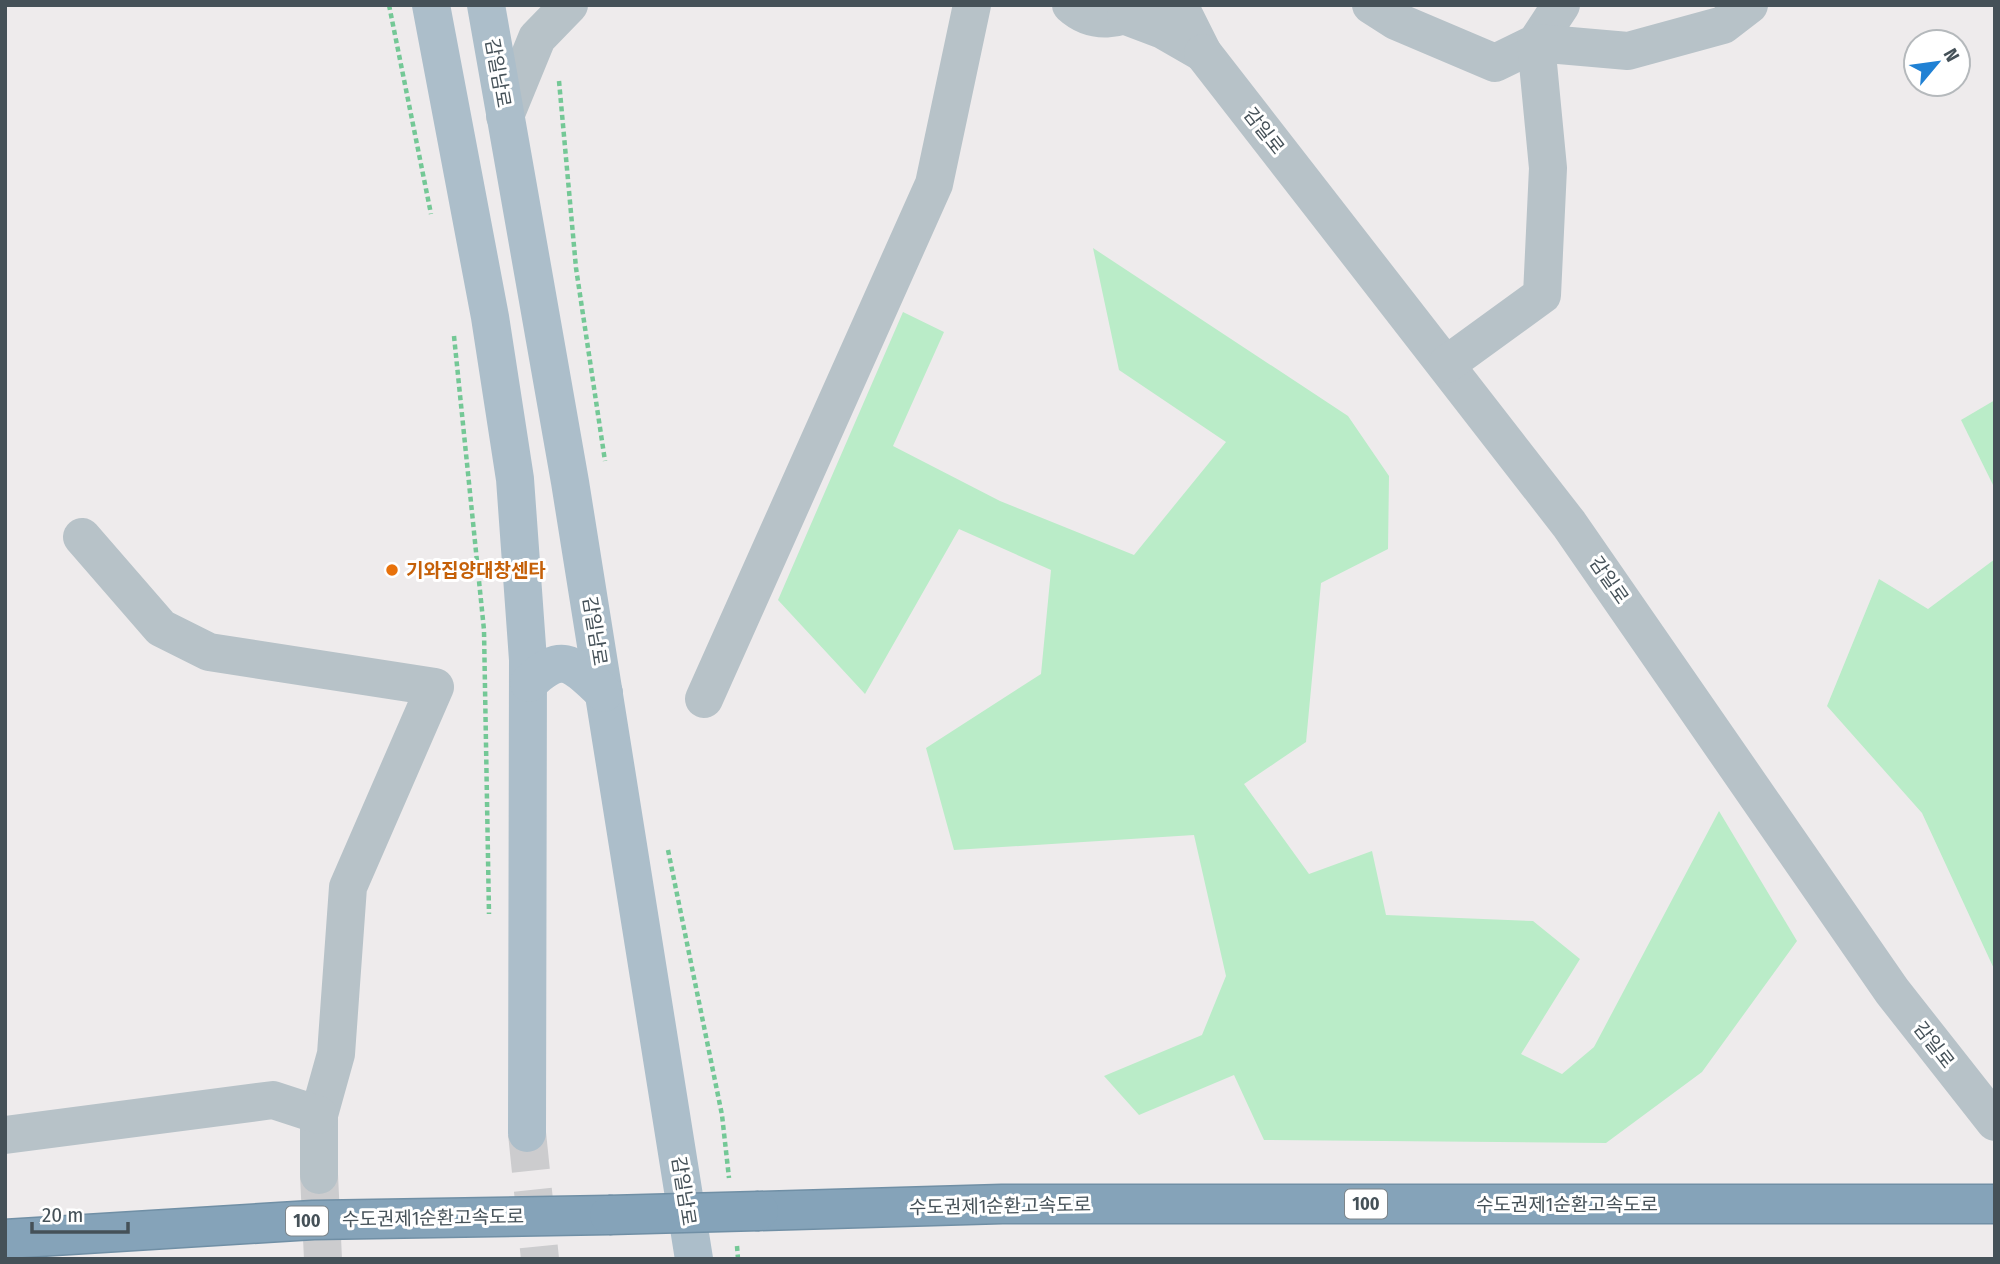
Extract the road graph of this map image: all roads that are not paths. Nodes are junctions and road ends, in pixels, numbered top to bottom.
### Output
1 (431, 5) edge
2 (486, 5) edge
3 (569, 5) edge
4 (972, 5) edge
5 (1070, 5) edge
6 (1180, 5) edge
7 (1371, 5) edge
8 (1561, 5) edge
9 (1749, 5) edge
10 (1135, 11) edge
11 (1535, 43) junction
12 (1203, 53) junction
13 (505, 116) junction
14 (1447, 364) junction
15 (82, 537) dead end
16 (529, 683) junction
17 (604, 693) junction
18 (704, 699) dead end
19 (319, 1115) junction
20 (1995, 1122) edge
21 (527, 1133) tunnel mouth
22 (5, 1135) edge
23 (319, 1175) tunnel mouth
24 (1984, 1204) edge
25 (5, 1239) edge
26 (694, 1259) edge

1 - 16 main road
2 - 13 main road, 감일남로
3 - 13 street
4 - 18 street
5 - 10 street, 감일로
6 - 12 street, 감일로
7 - 11 street
8 - 11 street
9 - 11 street
10 - 12 street, 감일로
11 - 14 street
12 - 14 street, 감일로
13 - 17 main road, 감일남로
14 - 20 street, 감일로
15 - 19 street
16 - 17 main road
16 - 21 main road
17 - 26 main road, 감일남로
19 - 22 street
19 - 23 street
24 - 25 highway, 수도권제1순환고속도로 / 100, bridge

